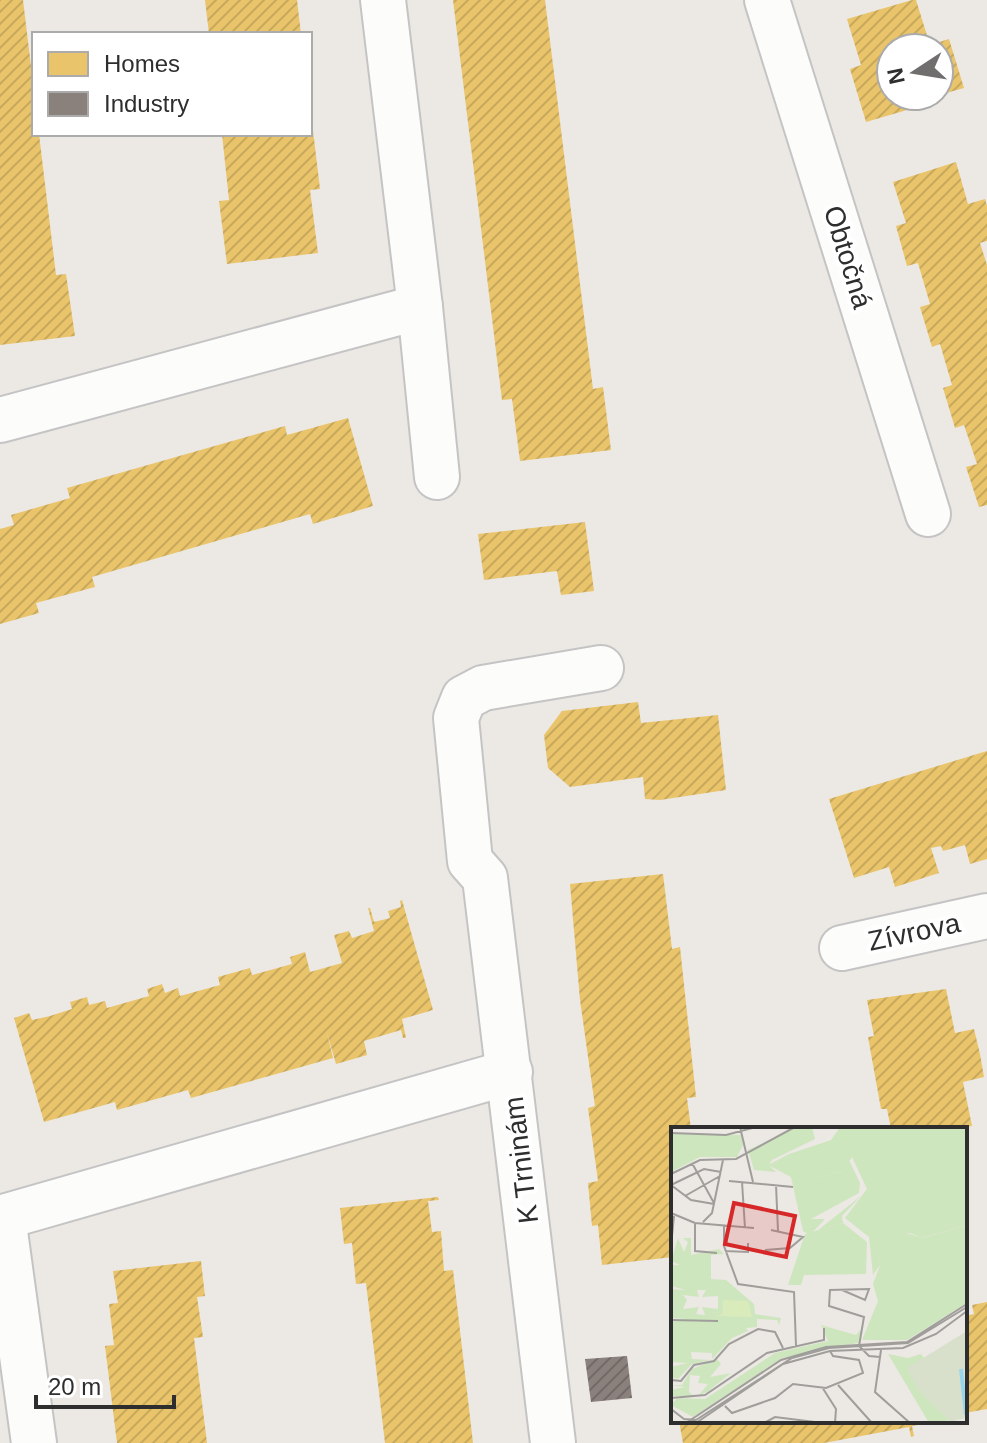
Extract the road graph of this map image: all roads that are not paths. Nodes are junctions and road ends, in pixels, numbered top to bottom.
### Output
1 (383, 0) edge
2 (767, 0) edge
3 (420, 307) junction
4 (0, 420) edge
5 (437, 477) dead end
6 (928, 514) dead end
7 (601, 668) dead end
8 (987, 916) edge
9 (842, 948) dead end
10 (510, 1072) junction
11 (2, 1217) edge
12 (34, 1443) edge
13 (553, 1443) edge

1 - 3 street
2 - 6 street, Obtočná
3 - 4 street
3 - 5 street
7 - 10 street, K Trninám
8 - 9 street, Zívrova
10 - 11 street
10 - 13 street, K Trninám
11 - 12 street

